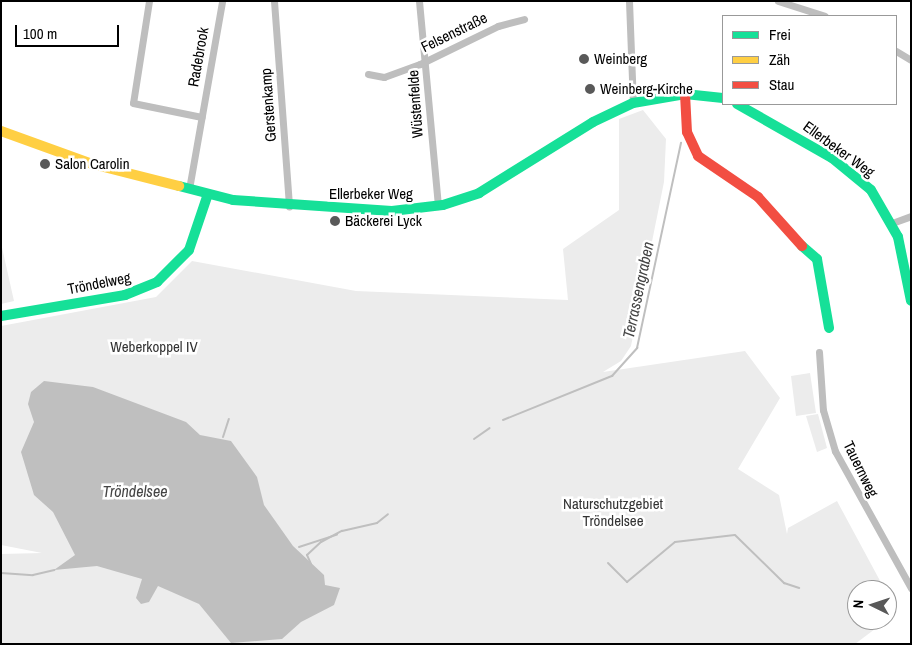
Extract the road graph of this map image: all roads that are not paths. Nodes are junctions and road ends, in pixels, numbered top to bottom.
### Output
1 (149, 1) edge
2 (222, 1) edge
3 (274, 1) edge
4 (419, 1) edge
5 (629, 1) edge
6 (778, 1) edge
7 (794, 3) edge
8 (823, 15) edge
9 (524, 19) dead end
10 (897, 52) edge
11 (911, 60) edge
12 (426, 61) junction
13 (368, 74) dead end
14 (685, 94) junction
15 (722, 98) edge
16 (633, 103) junction
17 (740, 105) edge
18 (202, 117) junction
19 (1, 131) edge
20 (189, 189) junction
21 (208, 194) junction
22 (289, 206) junction
23 (438, 206) junction
24 (911, 216) edge
25 (892, 223) junction
26 (911, 301) edge
27 (1, 316) edge
28 (829, 328) dead end
29 (819, 352) dead end
30 (911, 588) edge

1 - 18 street
2 - 18 street, Radebrook
3 - 22 street, Gerstenkamp
4 - 12 street, Wüstenfelde
5 - 16 street
6 - 7 street
7 - 8 street
9 - 12 street, Felsenstraße
10 - 11 street
12 - 13 street, Felsenstraße
12 - 23 street, Wüstenfelde
14 - 15 street, Ellerbeker Weg
14 - 16 street, Ellerbeker Weg
14 - 28 street
16 - 23 street, Ellerbeker Weg
17 - 25 street, Ellerbeker Weg
18 - 20 street, Radebrook
19 - 20 street, Ellerbeker Weg
20 - 21 street, Ellerbeker Weg
21 - 22 street, Ellerbeker Weg
21 - 27 street, Tröndelweg
22 - 23 street, Ellerbeker Weg
24 - 25 street
25 - 26 street, Ellerbeker Weg
29 - 30 street, Tauernweg

